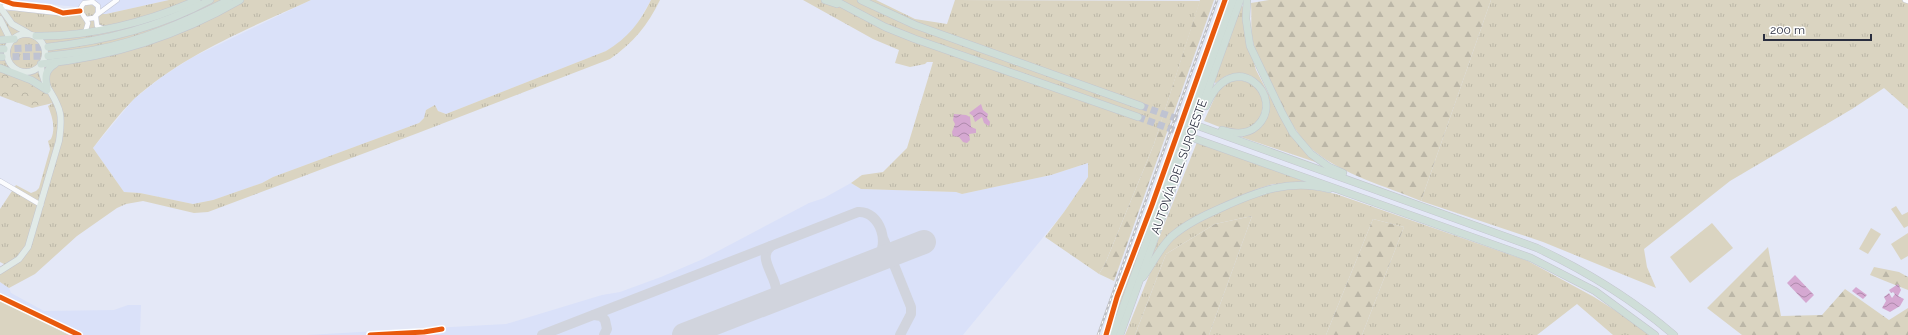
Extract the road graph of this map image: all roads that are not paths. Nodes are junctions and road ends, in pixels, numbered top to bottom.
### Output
1 (2, 0) edge
2 (116, 0) edge
3 (197, 0) edge
4 (210, 0) edge
5 (229, 0) edge
6 (240, 0) edge
7 (825, 0) edge
8 (834, 0) edge
9 (861, 0) edge
10 (1233, 0) edge
11 (1240, 0) edge
12 (1247, 0) edge
13 (1905, 0) edge
14 (93, 1) edge
15 (1908, 1) edge
16 (98, 6) junction
17 (110, 6) junction
18 (843, 6) junction
19 (2, 7) edge
20 (80, 10) junction
21 (63, 13) junction
22 (97, 16) junction
23 (0, 19) edge
24 (86, 19) junction
25 (104, 30) junction
26 (85, 33) junction
27 (32, 35) junction
28 (0, 40) edge
29 (12, 40) junction
30 (48, 47) tunnel mouth
31 (48, 56) tunnel mouth
32 (58, 63) junction
33 (41, 65) junction
34 (0, 67) edge
35 (15, 68) junction
36 (22, 71) junction
37 (47, 89) junction
38 (1141, 106) tunnel mouth
39 (1138, 117) tunnel mouth
40 (1196, 138) tunnel mouth
41 (0, 181) edge
42 (1344, 192) junction
43 (1170, 195) junction
44 (1394, 196) junction
45 (41, 205) junction
46 (0, 271) edge
47 (1139, 284) junction
48 (0, 296) edge
49 (442, 329) dead end
50 (79, 335) edge
51 (370, 335) edge
52 (1113, 335) edge
53 (1120, 335) edge
54 (1655, 335) edge
55 (1674, 335) edge

1 - 21 street
2 - 17 street
3 - 25 highway
4 - 30 highway
5 - 31 highway
6 - 32 highway
7 - 18 highway
8 - 18 highway
9 - 38 highway
10 - 52 highway, AUTOVÍA DEL SUROESTE
11 - 43 highway, AUTOVÍA DEL SUROESTE
12 - 44 highway
13 - 15 street
14 - 16 street
14 - 20 street
16 - 17 street
16 - 22 street
17 - 22 street
18 - 39 highway
19 - 21 street
19 - 27 main road
20 - 21 street
20 - 24 street
22 - 24 street
22 - 25 street
23 - 29 main road
24 - 26 street
25 - 26 highway
26 - 27 highway
27 - 29 main road
27 - 33 main road
28 - 29 highway
29 - 35 main road
32 - 33 highway
32 - 37 highway
33 - 36 main road
33 - 37 main road
34 - 35 highway
34 - 37 highway
35 - 36 main road
36 - 37 main road
37 - 45 main road
40 - 42 highway
41 - 45 street
42 - 47 highway
42 - 54 highway
43 - 44 highway
43 - 47 highway, AUTOVÍA DEL SUROESTE
44 - 55 highway
45 - 46 main road
47 - 53 highway, AUTOVÍA DEL SUROESTE
48 - 50 street
49 - 51 street

